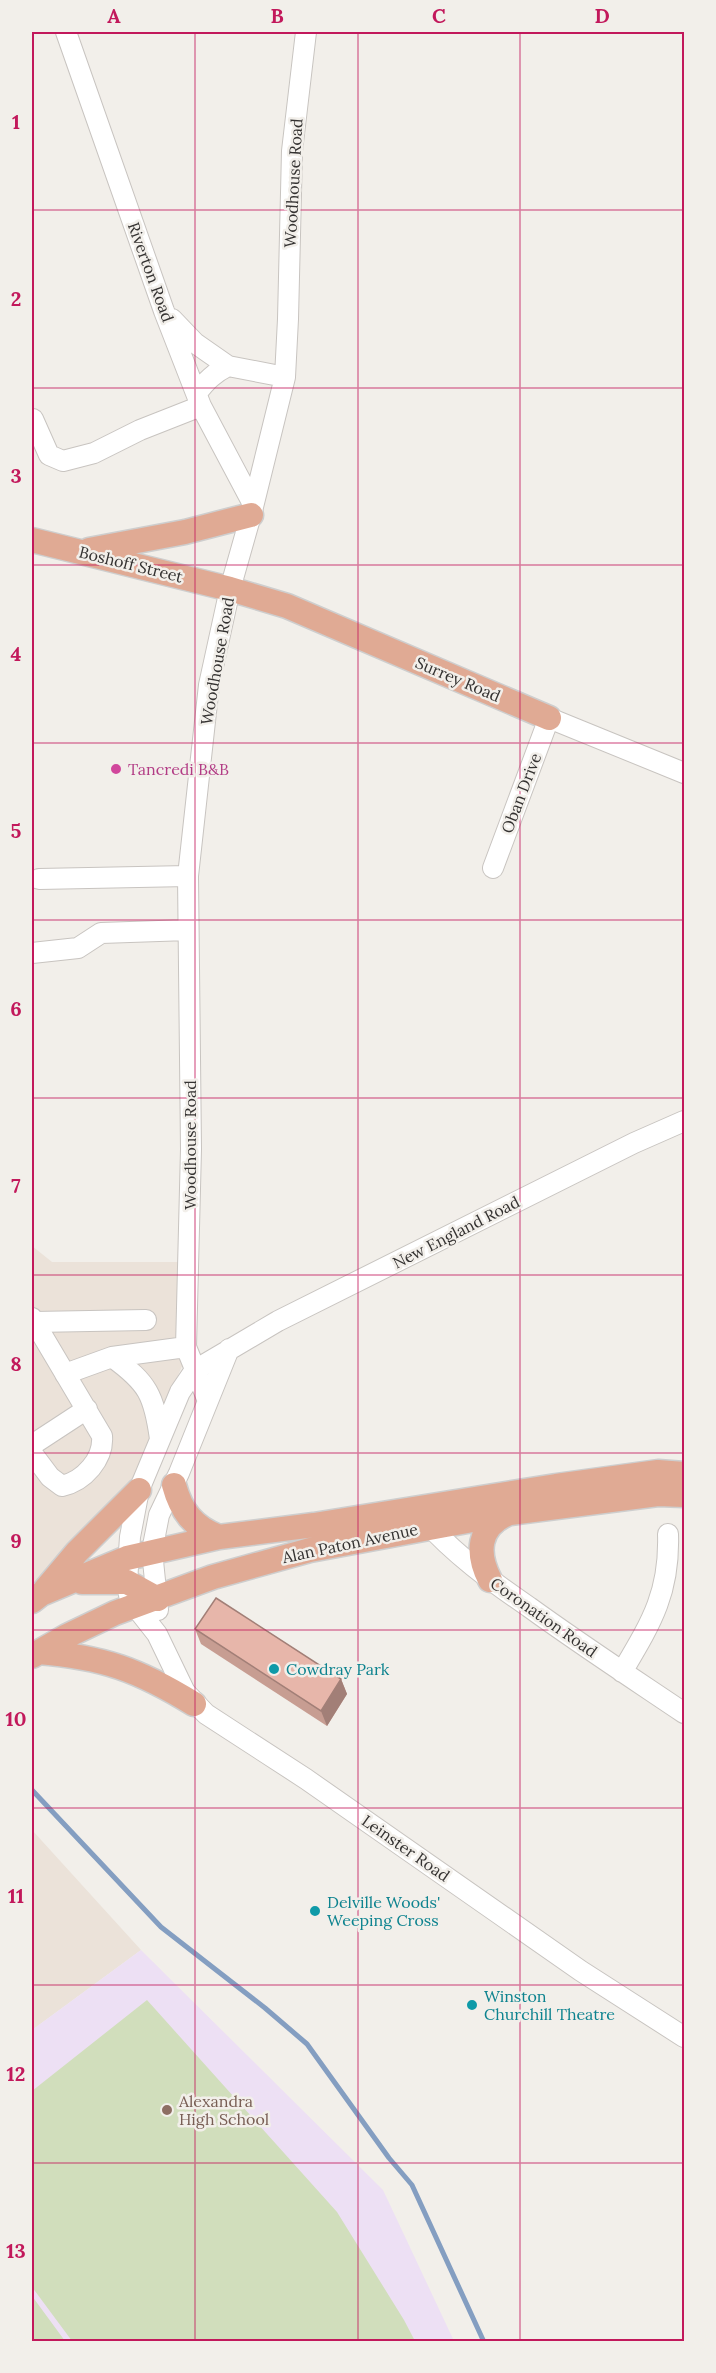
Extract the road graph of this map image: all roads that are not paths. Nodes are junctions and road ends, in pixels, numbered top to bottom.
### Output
1 (66, 32) edge
2 (306, 32) edge
3 (164, 310) junction
4 (228, 366) junction
5 (285, 377) junction
6 (199, 399) junction
7 (33, 419) dead end
8 (252, 510) junction
9 (32, 540) edge
10 (80, 551) junction
11 (230, 589) junction
12 (549, 718) junction
13 (684, 773) edge
14 (493, 868) dead end
15 (188, 876) junction
16 (39, 879) dead end
17 (188, 930) junction
18 (32, 952) edge
19 (684, 1121) edge
20 (33, 1320) edge
21 (146, 1320) dead end
22 (39, 1346) edge
23 (186, 1347) junction
24 (229, 1349) junction
25 (112, 1357) junction
26 (195, 1370) junction
27 (65, 1374) junction
28 (208, 1401) junction
29 (87, 1409) junction
30 (160, 1439) junction
31 (32, 1445) edge
32 (32, 1453) edge
33 (684, 1474) edge
34 (174, 1485) junction
35 (139, 1490) junction
36 (684, 1496) edge
37 (413, 1508) junction
38 (510, 1513) junction
39 (429, 1526) junction
40 (668, 1534) dead end
41 (219, 1537) junction
42 (152, 1551) junction
43 (127, 1558) junction
44 (490, 1580) junction
45 (127, 1582) junction
46 (68, 1583) junction
47 (36, 1598) edge
48 (158, 1599) junction
49 (135, 1606) junction
50 (157, 1634) junction
51 (35, 1654) edge
52 (622, 1672) junction
53 (194, 1704) junction
54 (684, 1713) edge
55 (684, 2037) edge

1 - 3 street, Riverton Road
2 - 5 street, Woodhouse Road
3 - 4 street
3 - 6 street, Riverton Road
4 - 5 street
4 - 6 street
5 - 8 street, Woodhouse Road
6 - 7 street
6 - 8 street, Riverton Road
8 - 10 main road
8 - 11 street, Woodhouse Road
9 - 10 main road, Boshoff Street
10 - 11 main road, Boshoff Street
11 - 12 main road, Surrey Road
11 - 15 street, Woodhouse Road
12 - 13 street, Surrey Road
12 - 14 street, Oban Drive
15 - 16 street
15 - 17 street, Woodhouse Road
17 - 18 street
17 - 23 street, Woodhouse Road
19 - 24 street, New England Road
20 - 21 street
20 - 22 street
22 - 27 street
23 - 25 street
23 - 26 street, Woodhouse Road
24 - 26 street, New England Road
24 - 28 street
25 - 27 street
25 - 30 street
26 - 28 street, Woodhouse Road
26 - 30 street, New England Road
27 - 29 street
28 - 34 street
29 - 31 street
29 - 32 street
30 - 35 street, New England Road
33 - 37 main road, Alan Paton Avenue
34 - 41 main road
34 - 42 street
35 - 43 street, New England Road
35 - 47 main road
36 - 38 main road, Alan Paton Avenue
37 - 39 street, Coronation Road
37 - 41 main road, Alan Paton Avenue
38 - 39 main road, Alan Paton Avenue
38 - 44 main road
39 - 44 street, Coronation Road
39 - 48 main road, Alan Paton Avenue
40 - 52 street
41 - 42 main road, Alan Paton Avenue
42 - 43 main road, Alan Paton Avenue
42 - 48 street, Leinster Road
43 - 45 street, New England Road
43 - 46 main road, Alan Paton Avenue
44 - 52 street, Coronation Road
45 - 46 main road
45 - 48 main road
45 - 49 street, Leinster Road
46 - 47 main road, Alan Paton Avenue
48 - 49 main road, Alan Paton Avenue
48 - 50 street, Leinster Road
49 - 50 street, Leinster Road
49 - 51 main road, Alan Paton Avenue
50 - 53 street, Leinster Road
51 - 53 main road
52 - 54 street, Coronation Road
53 - 55 street, Leinster Road

